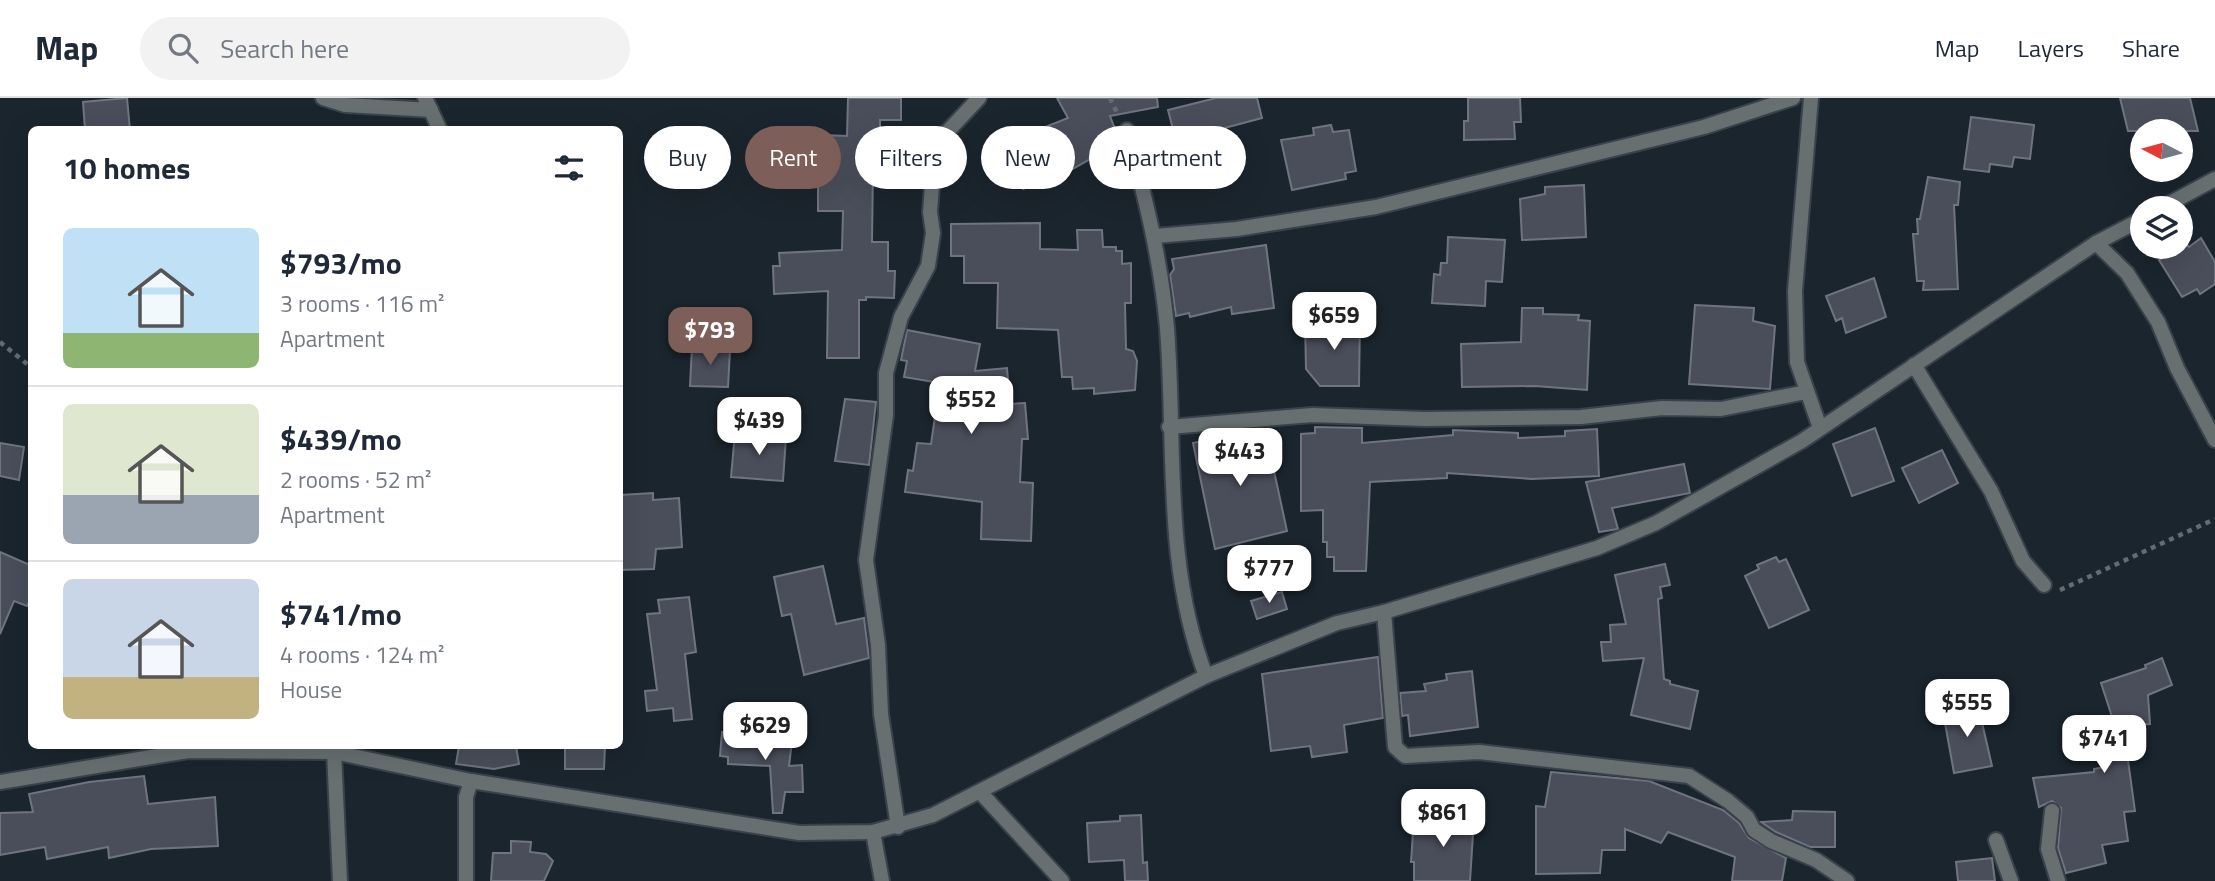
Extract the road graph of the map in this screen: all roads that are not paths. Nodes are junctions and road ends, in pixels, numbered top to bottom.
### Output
1 (323, 98) edge
2 (979, 98) edge
3 (1793, 98) edge
4 (1811, 98) edge
5 (428, 104) edge
6 (438, 126) edge
7 (2215, 179) edge
8 (1144, 189) edge
9 (2183, 196) edge
10 (2130, 225) edge
11 (1156, 236) junction
12 (2096, 243) junction
13 (1914, 365) junction
14 (1806, 392) junction
15 (1169, 427) junction
16 (1820, 428) junction
17 (2215, 440) edge
18 (2044, 585) road end
19 (1384, 612) junction
20 (1206, 676) junction
21 (334, 752) junction
22 (364, 752) edge
23 (471, 781) junction
24 (0, 782) edge
25 (980, 792) junction
26 (2052, 811) dead end
27 (898, 827) junction
28 (873, 832) junction
29 (1996, 840) dead end
30 (340, 881) edge
31 (466, 881) edge
32 (881, 881) edge
33 (1062, 881) edge
34 (1847, 881) edge
35 (2011, 881) edge
36 (2058, 881) edge

1 - 5 street
2 - 27 street
3 - 11 street
4 - 14 street
5 - 6 street
7 - 9 street
8 - 11 street
10 - 12 street
11 - 15 street
12 - 13 street
12 - 17 street
13 - 16 street
13 - 18 street
14 - 15 street
14 - 16 street
15 - 20 street
16 - 19 street
19 - 20 street
19 - 34 street
20 - 25 street
21 - 22 street
21 - 24 street
21 - 30 street
22 - 23 street
23 - 28 street
23 - 31 street
25 - 27 street
25 - 33 street
26 - 36 street
27 - 28 street
28 - 32 street
29 - 35 street

